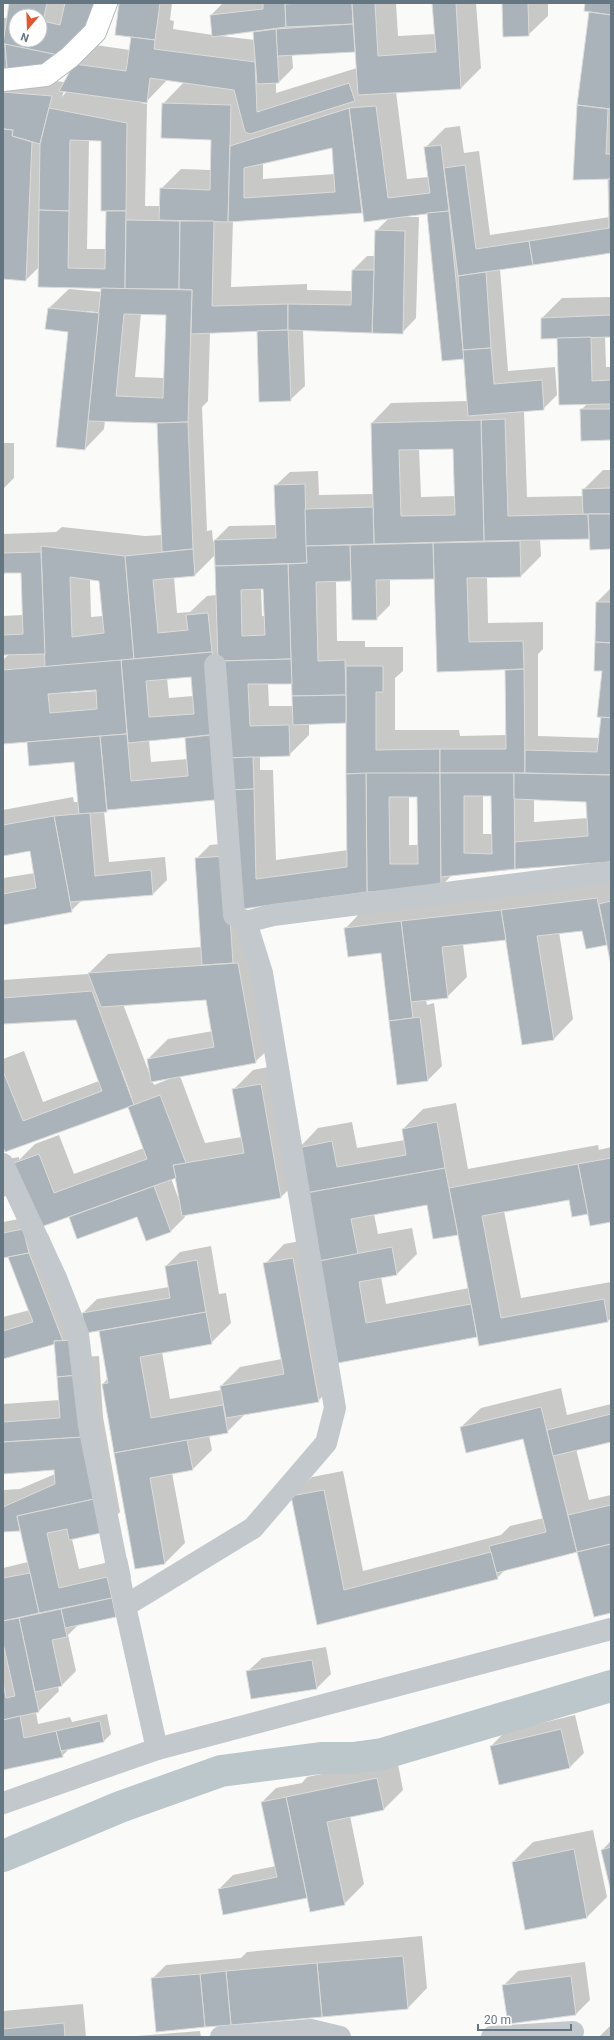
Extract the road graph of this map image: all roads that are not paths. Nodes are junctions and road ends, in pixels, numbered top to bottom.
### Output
1 (106, 3) edge
2 (3, 80) edge
3 (215, 665) dead end
4 (611, 872) edge
5 (246, 922) junction
6 (3, 1164) edge
7 (125, 1606) junction
8 (611, 1629) edge
9 (157, 1749) junction
10 (3, 1803) edge
11 (573, 2032) dead end
12 (221, 2037) edge
13 (340, 2037) edge
14 (492, 2037) edge

1 - 2 street
3 - 5 street
4 - 5 street
5 - 7 street
6 - 7 street
7 - 9 street
8 - 9 street
9 - 10 street
11 - 14 street
12 - 13 street

